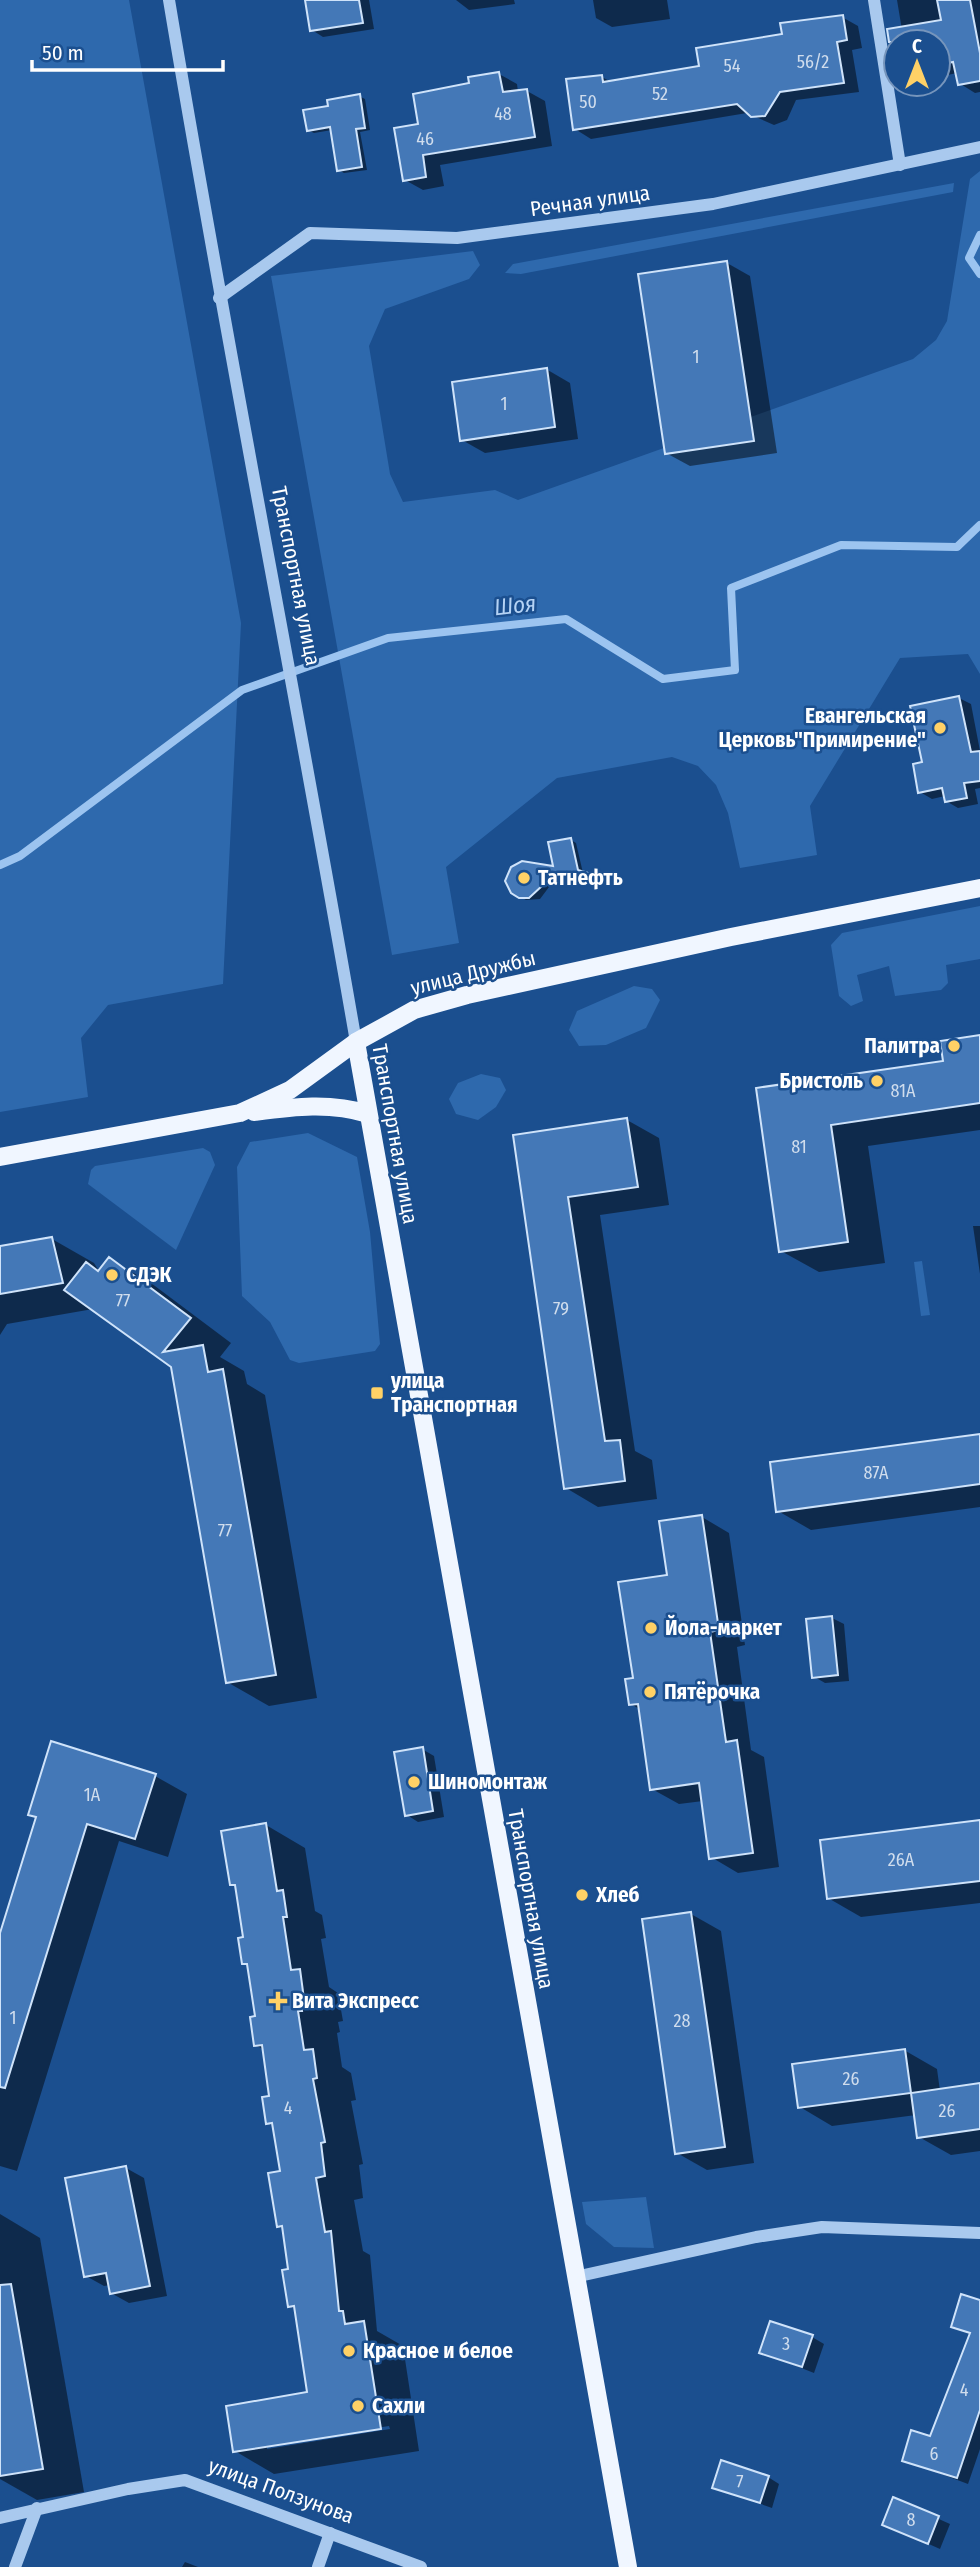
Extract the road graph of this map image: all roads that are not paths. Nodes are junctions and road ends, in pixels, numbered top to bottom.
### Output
1 (169, 0) edge
2 (874, 0) edge
3 (980, 148) edge
4 (900, 165) junction
5 (219, 298) junction
6 (980, 888) edge
7 (356, 1042) junction
8 (240, 1113) junction
9 (368, 1114) junction
10 (0, 1157) edge
11 (980, 2232) edge
12 (575, 2277) junction
13 (37, 2508) junction
14 (0, 2518) edge
15 (330, 2533) junction
16 (15, 2567) edge
17 (318, 2567) edge
18 (421, 2567) edge
19 (628, 2567) edge

1 - 5 street, Транспортная улица
2 - 4 street
3 - 4 street, Речная улица
4 - 5 street, Речная улица
5 - 7 street, Транспортная улица
6 - 7 main road, улица Дружбы
7 - 8 main road, улица Дружбы
7 - 9 main road, Транспортная улица
8 - 9 main road
8 - 10 main road, улица Дружбы
9 - 12 main road, Транспортная улица
11 - 12 street
12 - 19 main road
13 - 14 street, улица Ползунова
13 - 15 street, улица Ползунова
13 - 16 street
15 - 17 street
15 - 18 street, улица Ползунова

